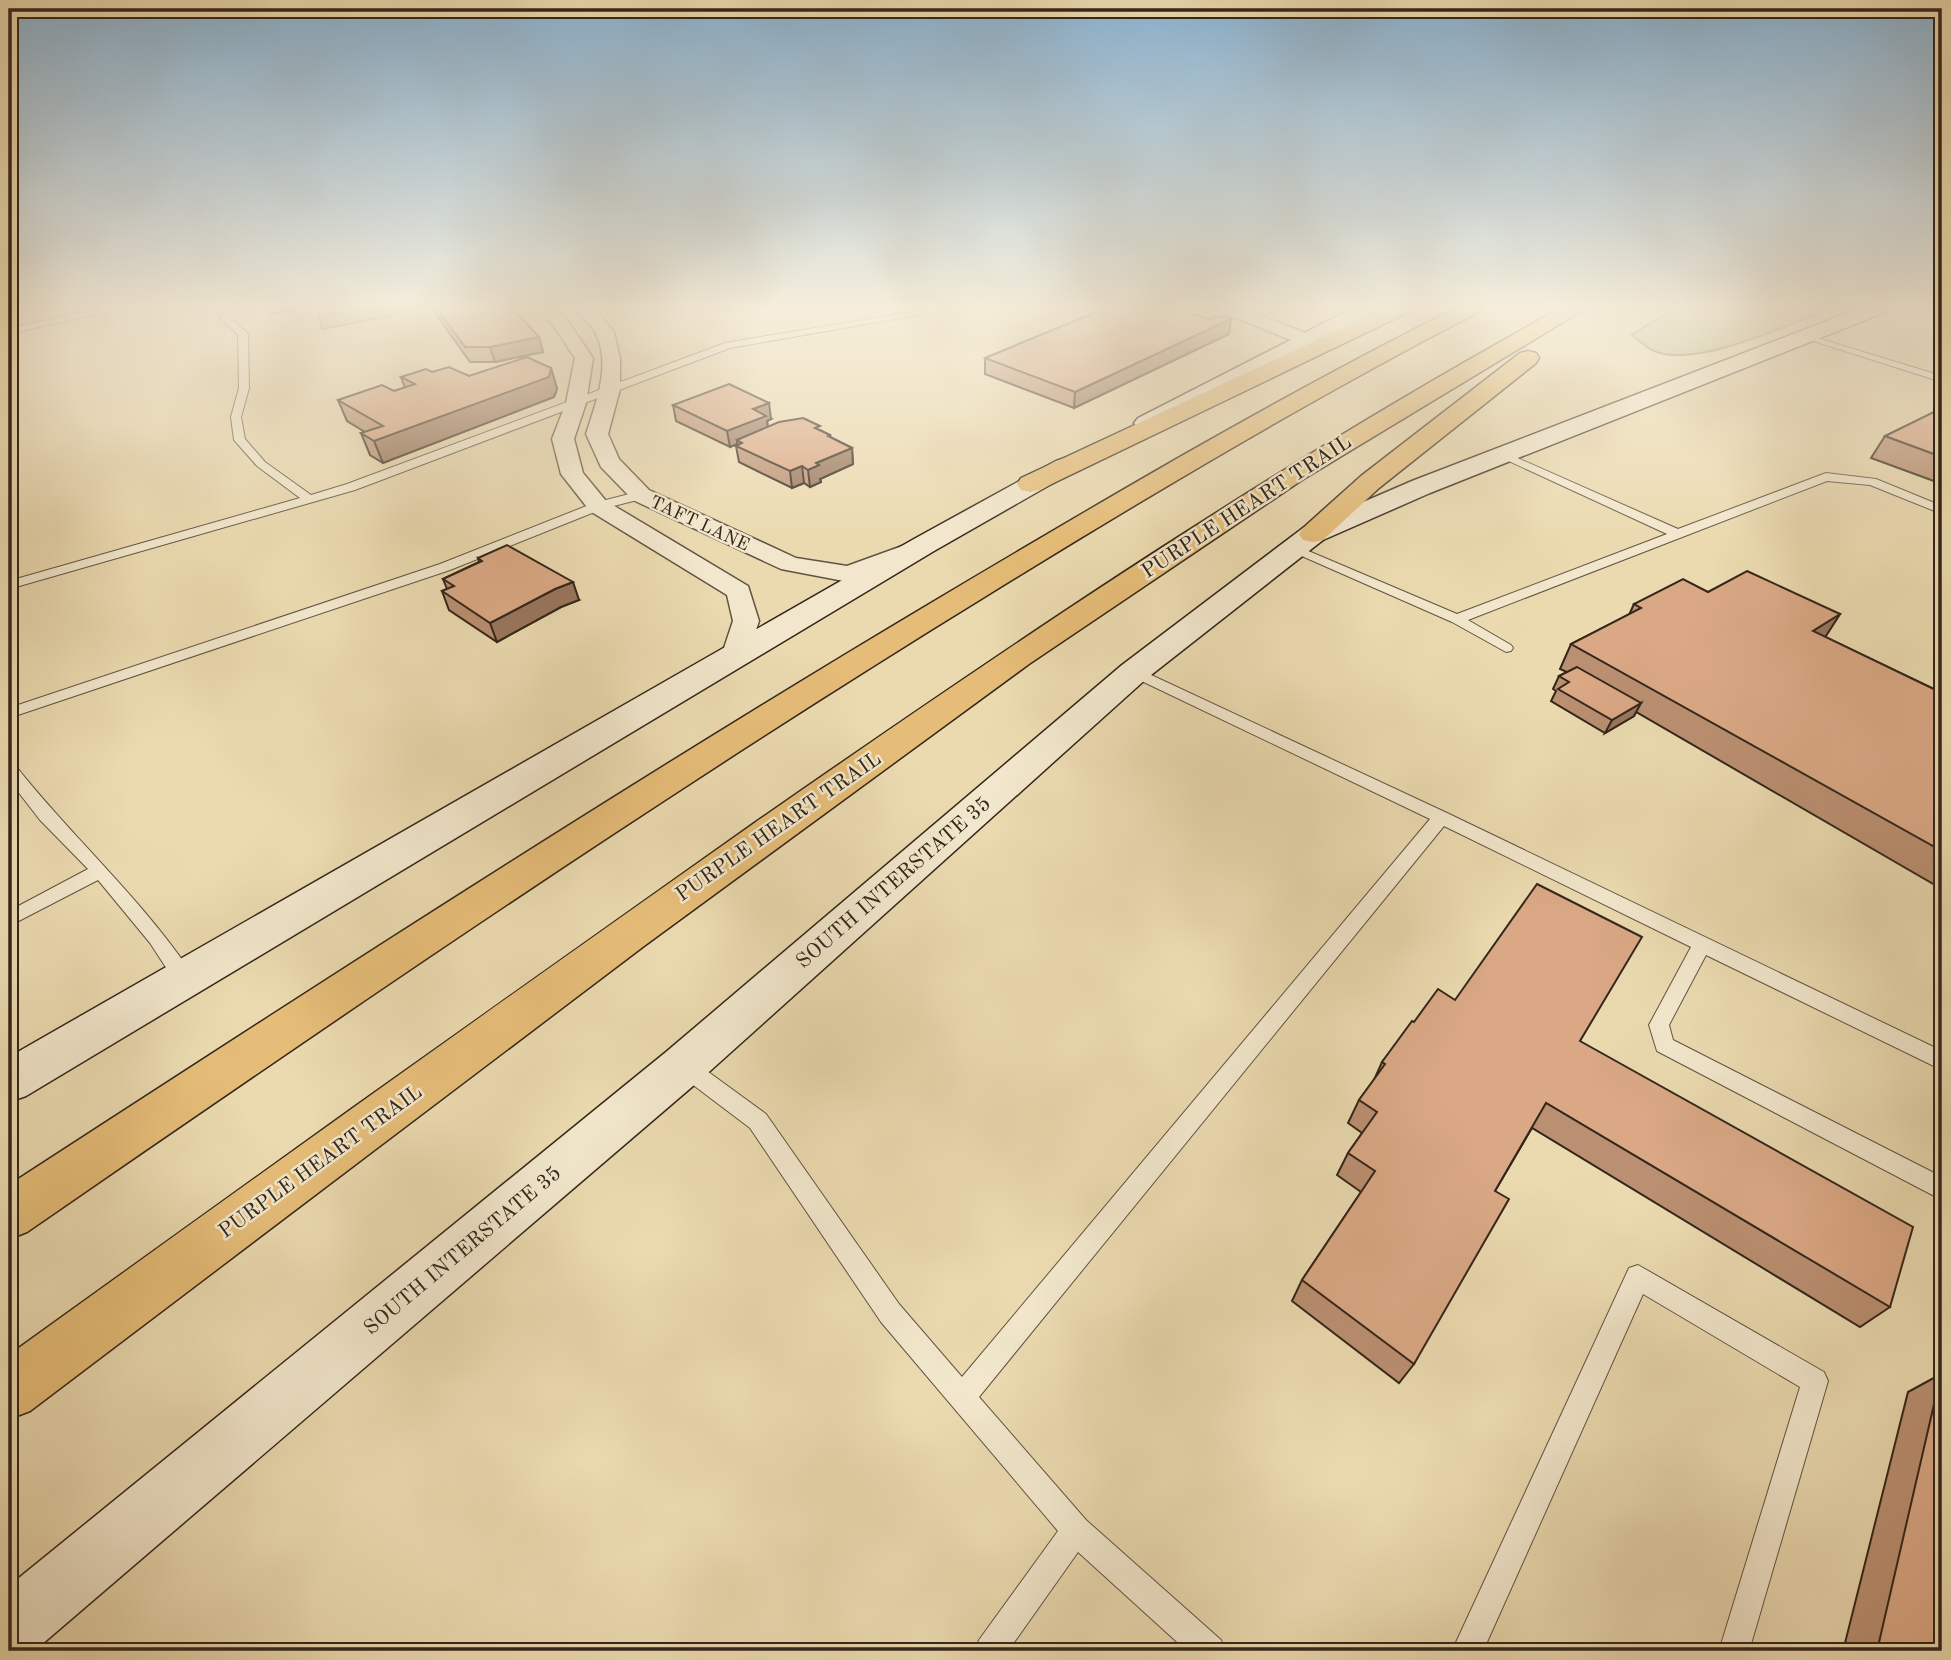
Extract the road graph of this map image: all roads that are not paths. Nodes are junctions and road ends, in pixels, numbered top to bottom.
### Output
1 (244, 384) edge
2 (579, 384) edge
3 (610, 384) edge
4 (622, 384) edge
5 (1218, 384) edge
6 (1240, 384) edge
7 (1325, 384) edge
8 (1444, 384) edge
9 (1493, 384) edge
10 (1684, 384) edge
11 (610, 389) junction
12 (576, 402) junction
13 (1504, 455) junction
14 (1030, 484) junction
15 (640, 495) junction
16 (309, 499) junction
17 (598, 506) junction
18 (1942, 510) edge
19 (1678, 534) junction
20 (1304, 542) junction
21 (924, 545) junction
22 (9, 585) edge
23 (1457, 619) junction
24 (1506, 648) dead end
25 (736, 654) junction
26 (1134, 672) junction
27 (9, 713) edge
28 (9, 769) edge
29 (1441, 817) junction
30 (100, 870) junction
31 (9, 919) edge
32 (1703, 943) junction
33 (183, 977) junction
34 (1942, 1061) edge
35 (683, 1066) junction
36 (9, 1081) edge
37 (1942, 1189) edge
38 (9, 1214) edge
39 (9, 1391) edge
40 (962, 1397) junction
41 (1076, 1530) junction
42 (9, 1629) edge
43 (990, 1651) edge
44 (1210, 1651) edge
45 (1468, 1651) edge
46 (1734, 1651) edge

1 - 16 lane
2 - 12 street, TAFT LANE
3 - 11 street, TAFT LANE
4 - 11 lane
5 - 14 main road
6 - 14 highway
7 - 38 highway
8 - 39 highway, PURPLE HEART TRAIL
9 - 20 highway
10 - 13 main road, SOUTH INTERSTATE 35
11 - 12 lane
11 - 15 street, TAFT LANE
12 - 16 lane
12 - 17 street, TAFT LANE
13 - 19 lane
13 - 20 main road, SOUTH INTERSTATE 35
14 - 21 main road
15 - 17 lane
15 - 21 street, TAFT LANE
16 - 22 lane
17 - 25 street, TAFT LANE
17 - 27 lane
18 - 19 lane
19 - 23 lane
20 - 23 lane
20 - 26 main road, SOUTH INTERSTATE 35
21 - 25 main road
23 - 24 lane
25 - 33 main road
26 - 29 lane
26 - 35 main road, SOUTH INTERSTATE 35
28 - 30 lane
29 - 32 lane
29 - 40 lane
30 - 31 lane
30 - 33 lane
32 - 34 lane
32 - 37 lane
33 - 36 main road
35 - 40 lane
35 - 42 main road, SOUTH INTERSTATE 35
40 - 41 lane
41 - 43 lane
41 - 44 lane
45 - 46 lane

